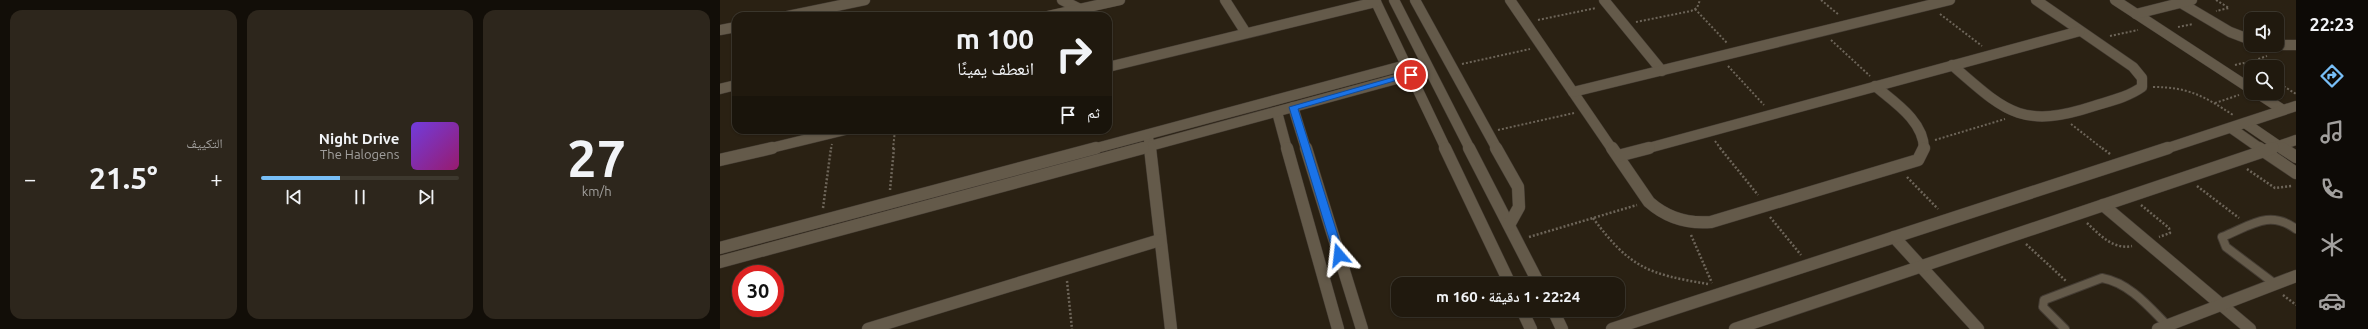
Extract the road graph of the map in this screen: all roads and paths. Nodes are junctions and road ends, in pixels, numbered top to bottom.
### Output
1 (865, 0) edge
2 (1062, 0) edge
3 (1120, 0) edge
4 (1225, 0) edge
5 (1394, 0) edge
6 (1415, 0) edge
7 (1510, 0) edge
8 (1700, 0) edge
9 (1822, 0) edge
10 (1950, 0) edge
11 (2036, 0) edge
12 (2115, 0) edge
13 (2192, 0) edge
14 (1376, 1) edge
15 (1354, 3) edge
16 (1606, 3) edge
17 (2181, 3) junction
18 (1928, 5) junction
19 (1080, 9) junction
20 (1695, 10) junction
21 (807, 12) edge
22 (1066, 12) edge
23 (2136, 14) junction
24 (2209, 19) junction
25 (1526, 23) junction
26 (1624, 25) junction
27 (1850, 25) junction
28 (1407, 26) junction
29 (2154, 26) junction
30 (732, 28) edge
31 (720, 30) edge
32 (1390, 30) junction
33 (2080, 31) junction
34 (2163, 31) junction
35 (1822, 32) junction
36 (1246, 33) junction
37 (2244, 37) edge
38 (2093, 40) junction
39 (2284, 45) edge
40 (2296, 45) edge
41 (1542, 46) junction
42 (1737, 53) junction
43 (1993, 54) junction
44 (1720, 57) junction
45 (1952, 65) junction
46 (1112, 66) edge
47 (1451, 67) junction
48 (1409, 70) junction
49 (1662, 71) junction
50 (732, 86) edge
51 (1877, 86) junction
52 (2142, 87) junction
53 (2284, 87) edge
54 (720, 89) edge
55 (2244, 89) edge
56 (1573, 92) junction
57 (2244, 92) edge
58 (2296, 95) edge
59 (2268, 100) edge
60 (2214, 103) junction
61 (2296, 106) edge
62 (1293, 107) junction
63 (1586, 110) junction
64 (2284, 110) junction
65 (1277, 112) junction
66 (1773, 114) junction
67 (2019, 115) junction
68 (2060, 115) junction
69 (2245, 123) junction
70 (2231, 128) junction
71 (1488, 132) junction
72 (1707, 132) junction
73 (830, 134) edge
74 (834, 134) edge
75 (895, 134) edge
76 (1148, 140) junction
77 (2296, 140) edge
78 (1926, 142) junction
79 (2279, 146) junction
80 (2264, 151) junction
81 (1618, 156) junction
82 (2296, 157) edge
83 (720, 160) edge
84 (2235, 161) junction
85 (2121, 163) junction
86 (1897, 167) junction
87 (2296, 173) edge
88 (2185, 177) junction
89 (2296, 184) edge
90 (1649, 202) junction
91 (889, 203) junction
92 (2104, 205) junction
93 (1764, 207) junction
94 (1593, 218) junction
95 (1948, 220) junction
96 (822, 221) junction
97 (1685, 222) junction
98 (1509, 225) junction
99 (2249, 226) junction
100 (2296, 228) edge
101 (2015, 235) junction
102 (1894, 237) junction
103 (1160, 240) junction
104 (1517, 240) junction
105 (720, 248) edge
106 (720, 262) edge
107 (1808, 265) junction
108 (1920, 267) junction
109 (1066, 269) junction
110 (2296, 276) edge
111 (1507, 277) edge
112 (1536, 277) edge
113 (2275, 284) junction
114 (2074, 288) junction
115 (1715, 289) junction
116 (2221, 305) junction
117 (1525, 317) edge
118 (1556, 317) edge
119 (2165, 328) edge
120 (868, 329) edge
121 (1072, 329) edge
122 (1171, 329) edge
123 (1338, 329) edge
124 (1362, 329) edge
125 (1531, 329) edge
126 (1562, 329) edge
127 (1612, 329) edge
128 (1736, 329) edge
129 (1978, 329) edge
130 (2065, 329) edge
131 (2250, 329) edge

1 - 21 street
2 - 19 street
3 - 19 street
4 - 36 street
5 - 28 street
6 - 47 street
7 - 25 street
8 - 20 path
9 - 27 path
10 - 18 street
11 - 33 street
12 - 23 street
13 - 17 street
14 - 15 street
14 - 32 street
15 - 36 street
16 - 25 path
16 - 26 street
17 - 23 street
17 - 24 street
18 - 27 street
18 - 43 path
19 - 22 street
20 - 26 path
20 - 42 path
23 - 29 street
24 - 34 path
24 - 37 street
25 - 41 street
26 - 49 street
27 - 35 street
28 - 32 street
28 - 98 street
29 - 34 street
29 - 38 path
30 - 31 street
32 - 48 street
33 - 38 street
33 - 43 street
34 - 55 street
35 - 42 street
35 - 51 path
36 - 46 street
38 - 52 street
39 - 40 street
41 - 47 path
41 - 56 street
42 - 44 street
43 - 45 street
44 - 49 street
44 - 66 path
45 - 51 street
45 - 67 street
47 - 71 street
48 - 62 street
48 - 76 street
48 - 111 street
49 - 56 street
50 - 54 street
51 - 66 street
51 - 78 street
52 - 60 path
52 - 68 street
53 - 58 path
56 - 63 street
57 - 60 path
59 - 64 street
60 - 69 path
61 - 64 street
62 - 65 street
62 - 124 street
63 - 71 path
63 - 81 street
64 - 69 street
65 - 76 street
65 - 123 street
66 - 72 street
67 - 68 street
67 - 78 path
68 - 85 path
69 - 70 street
69 - 79 street
70 - 80 street
70 - 85 street
71 - 98 street
72 - 81 street
72 - 93 path
73 - 83 street
74 - 96 path
75 - 91 path
76 - 91 street
76 - 103 street
76 - 106 street
77 - 79 street
78 - 86 street
79 - 80 street
79 - 82 street
80 - 84 street
80 - 87 street
81 - 90 street
84 - 88 street
84 - 89 path
85 - 95 street
86 - 93 street
86 - 95 path
88 - 92 street
88 - 99 path
90 - 94 path
90 - 97 street
91 - 96 street
92 - 101 street
92 - 116 street
93 - 97 street
93 - 107 path
94 - 104 path
94 - 115 path
95 - 102 street
96 - 105 street
97 - 115 path
98 - 104 street
99 - 100 lane
99 - 113 lane
101 - 108 street
101 - 114 path
102 - 107 street
102 - 108 street
103 - 109 street
103 - 122 street
104 - 112 street
107 - 115 street
108 - 128 street
108 - 129 street
109 - 120 street
109 - 121 path
110 - 113 street
113 - 116 street
114 - 119 lane
114 - 130 lane
115 - 127 street
116 - 119 street
116 - 131 street
117 - 125 street
118 - 126 street

